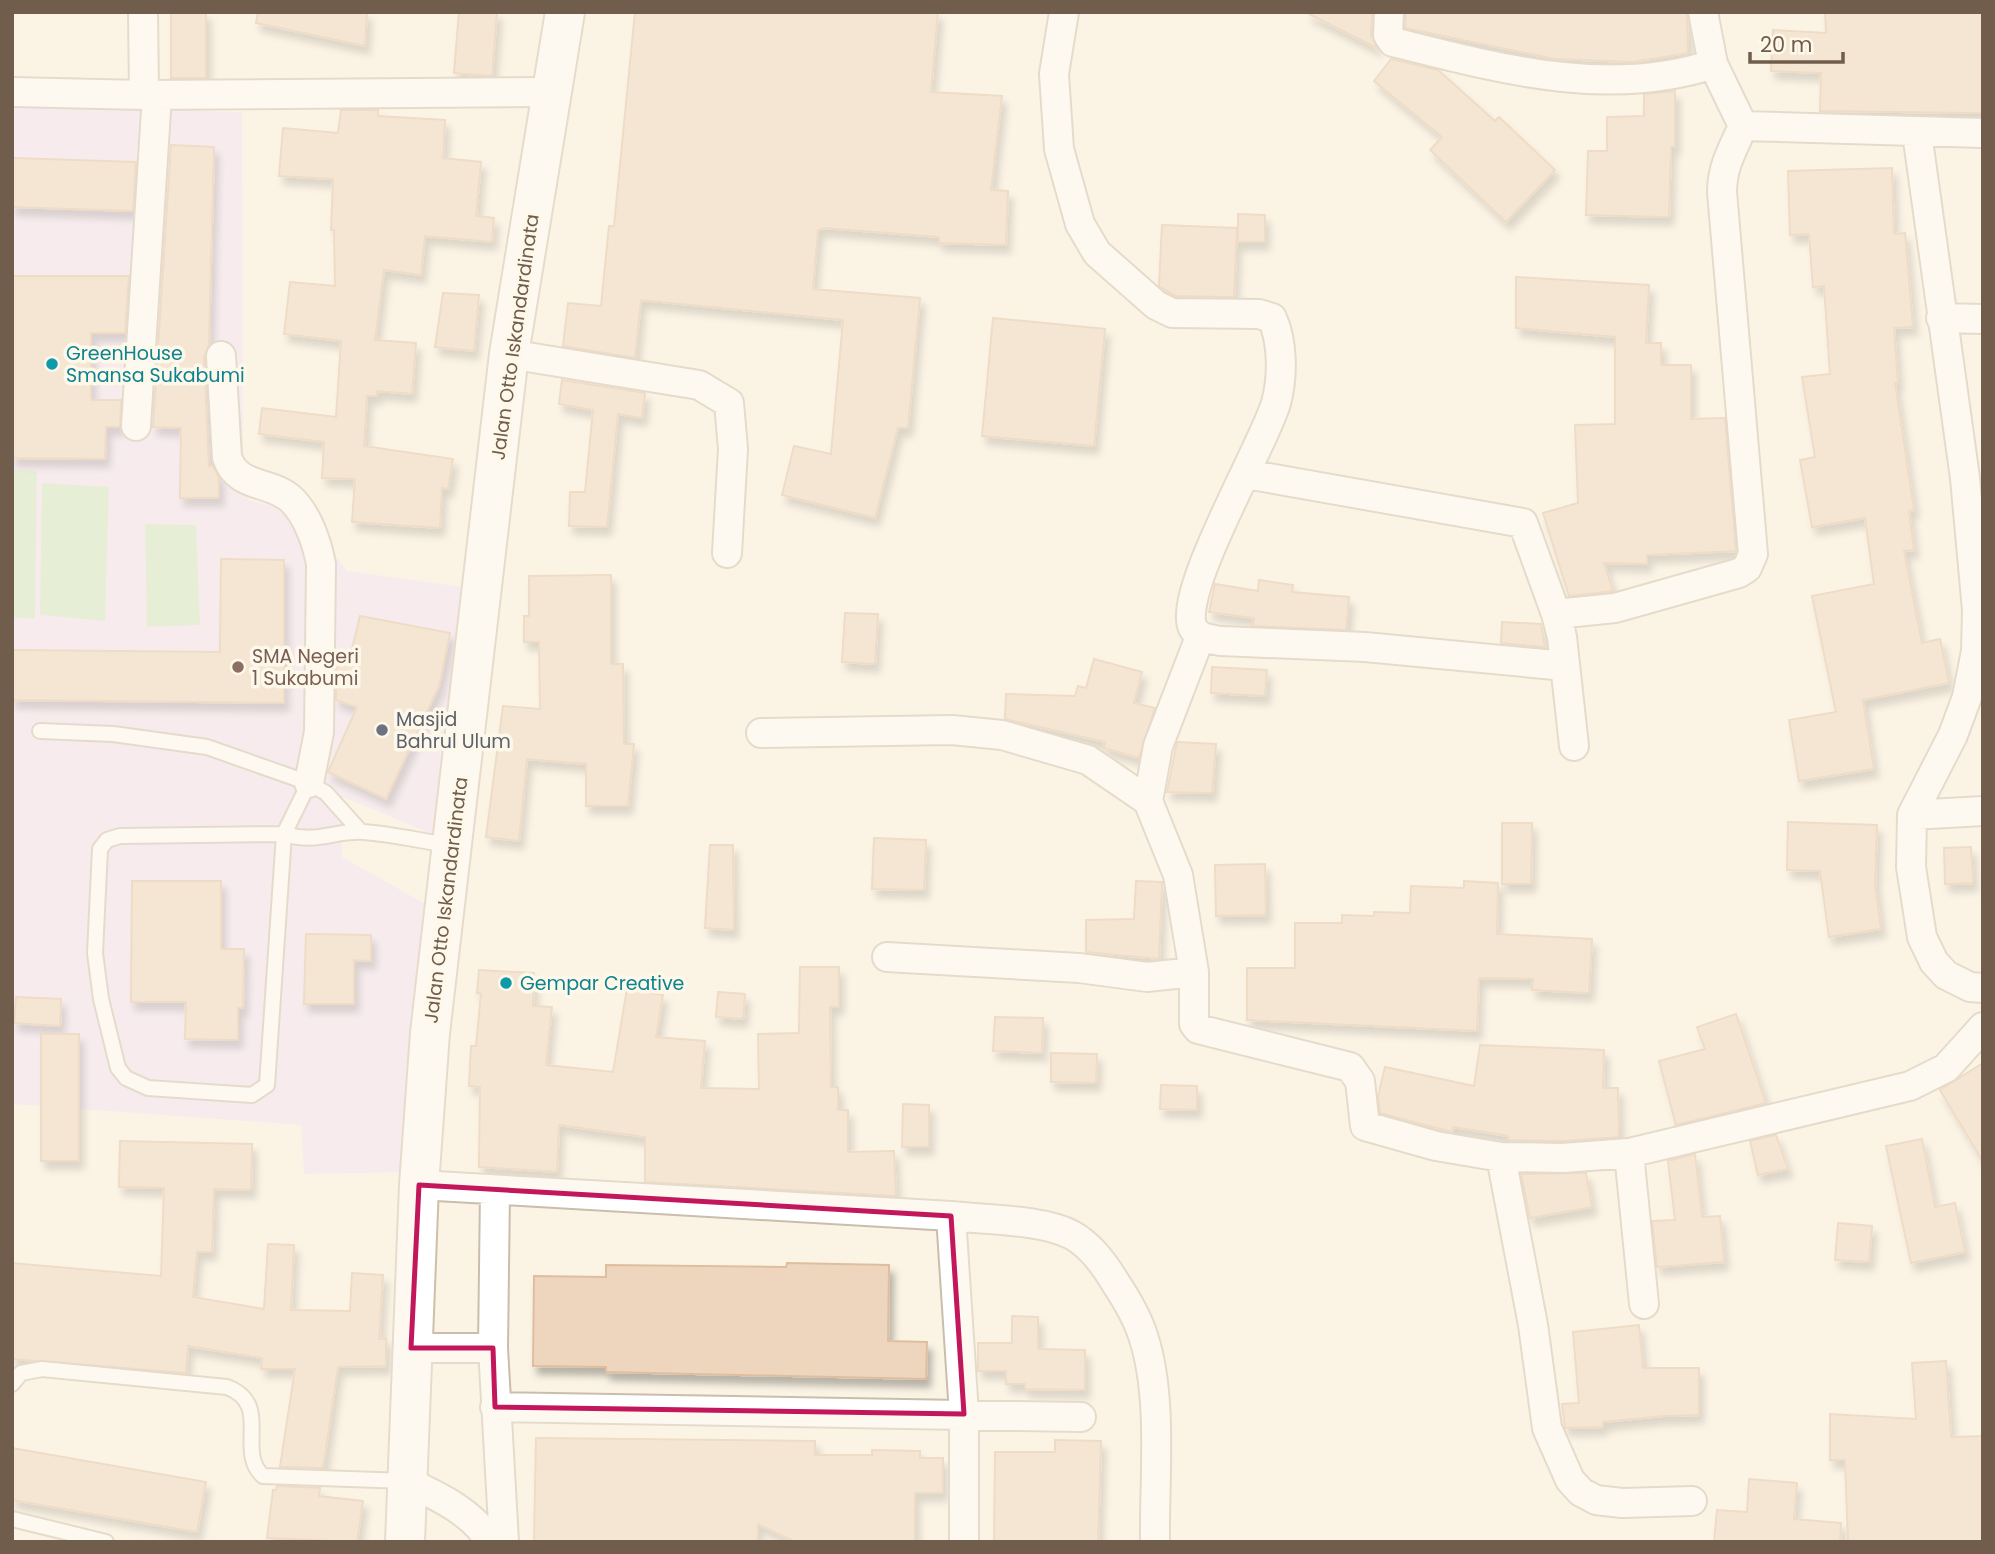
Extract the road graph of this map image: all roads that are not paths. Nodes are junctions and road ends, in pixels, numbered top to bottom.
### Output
1 (144, 12) edge
2 (565, 12) edge
3 (1064, 12) edge
4 (1389, 12) edge
5 (1703, 12) edge
6 (1713, 64) junction
7 (12, 92) edge
8 (552, 92) junction
9 (150, 95) junction
10 (1743, 126) junction
11 (1917, 133) junction
12 (1983, 133) edge
13 (1941, 318) junction
14 (1983, 319) edge
15 (221, 355) dead end
16 (509, 355) junction
17 (136, 426) dead end
18 (1245, 474) junction
19 (1974, 478) edge
20 (727, 553) dead end
21 (1556, 614) junction
22 (1200, 637) junction
23 (1566, 666) junction
24 (40, 731) dead end
25 (761, 733) dead end
26 (1574, 746) dead end
27 (309, 783) junction
28 (1148, 801) junction
29 (1983, 811) edge
30 (1912, 815) junction
31 (361, 832) junction
32 (284, 835) junction
33 (452, 846) junction
34 (887, 957) dead end
35 (1194, 972) junction
36 (1983, 989) edge
37 (1983, 1027) edge
38 (1629, 1153) junction
39 (1501, 1157) junction
40 (419, 1185) junction
41 (495, 1191) junction
42 (951, 1216) junction
43 (1644, 1304) dead end
44 (411, 1348) junction
45 (494, 1348) junction
46 (12, 1384) edge
47 (495, 1407) junction
48 (964, 1414) junction
49 (1081, 1418) dead end
50 (406, 1481) junction
51 (1692, 1501) dead end
52 (12, 1519) edge
53 (106, 1542) edge
54 (405, 1542) edge
55 (490, 1542) edge
56 (504, 1542) edge
57 (964, 1542) edge
58 (1155, 1542) edge

1 - 9 street
2 - 8 main road, Jalan Otto Iskandardinata
3 - 18 street
4 - 6 street
5 - 6 street
6 - 10 street
7 - 9 street
8 - 9 street
8 - 16 main road, Jalan Otto Iskandardinata
9 - 17 street
10 - 11 street
10 - 21 street
11 - 12 street
11 - 13 street
13 - 14 street
13 - 19 street
15 - 27 street
16 - 20 street
16 - 33 main road, Jalan Otto Iskandardinata
18 - 21 street
18 - 22 street
19 - 30 street
21 - 23 street
22 - 23 street
22 - 28 street
23 - 26 street
24 - 27 lane
25 - 28 street
27 - 31 lane
27 - 32 lane
28 - 35 street
29 - 30 street
30 - 36 street
31 - 32 lane
31 - 33 lane
32 - 32 lane
33 - 40 main road, Jalan Otto Iskandardinata
34 - 35 street
35 - 39 street
37 - 38 street
38 - 39 street
38 - 43 street
39 - 51 street
40 - 41 street
40 - 44 main road, Jalan Otto Iskandardinata
41 - 42 street
41 - 45 street
42 - 48 street
42 - 58 street
44 - 45 street
44 - 50 main road, Jalan Otto Iskandardinata
45 - 47 street
46 - 50 lane
47 - 48 street
47 - 56 street
48 - 49 street
48 - 57 street
50 - 54 main road, Jalan Otto Iskandardinata
50 - 55 street
52 - 53 lane

